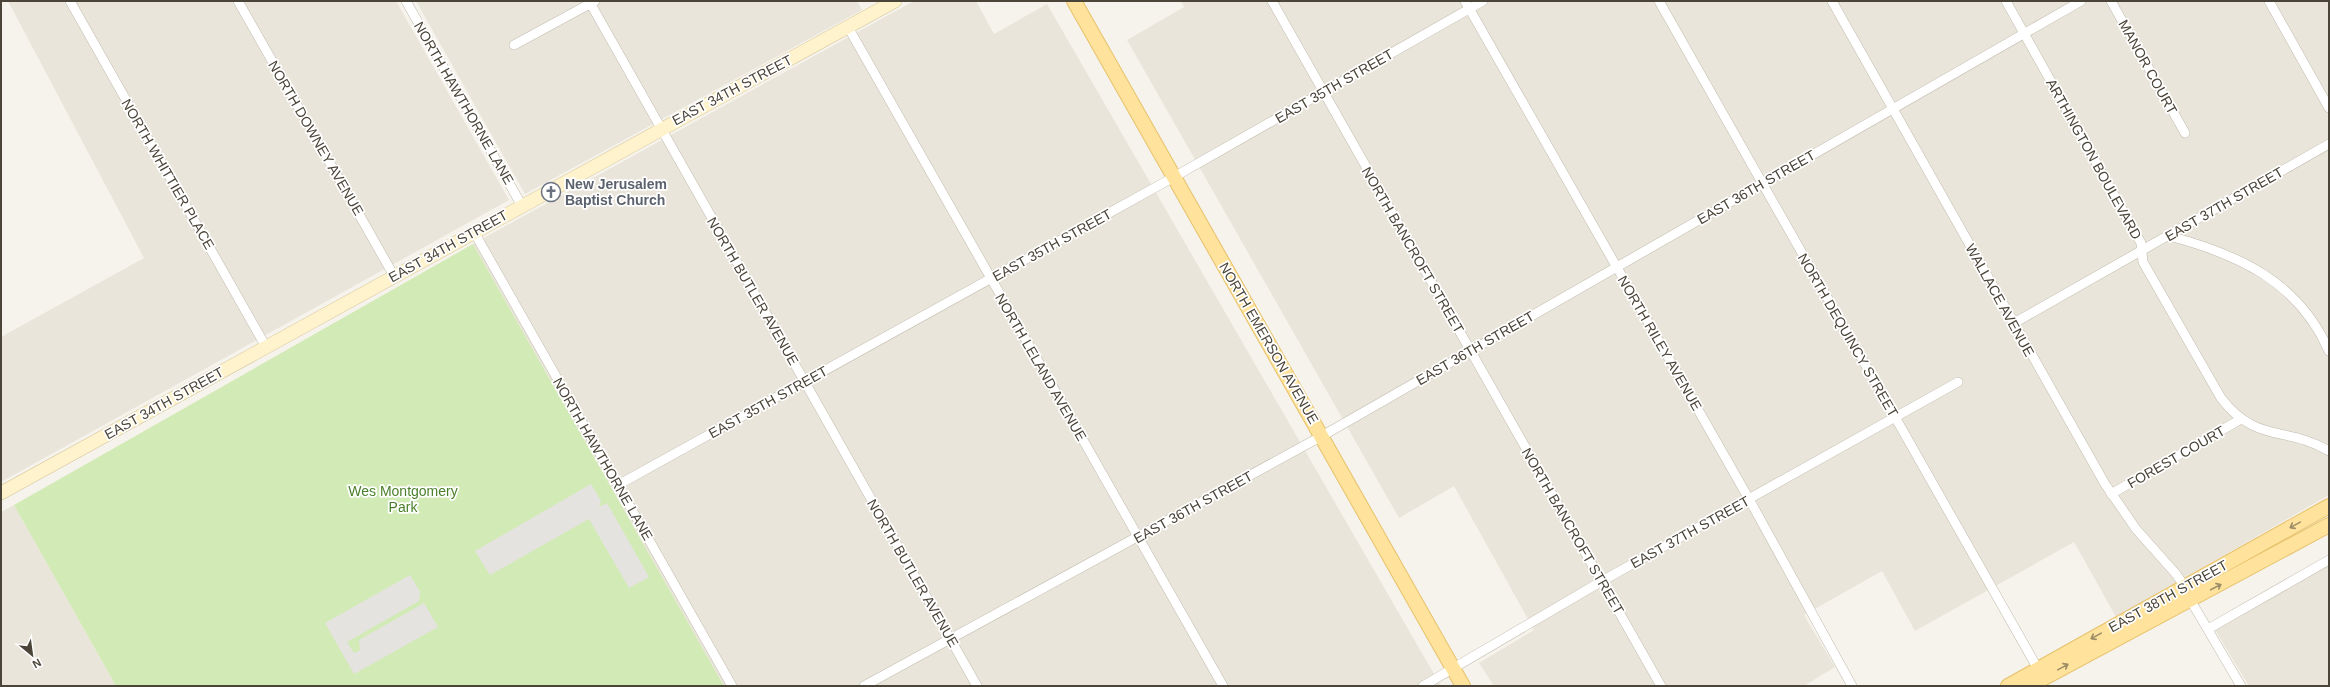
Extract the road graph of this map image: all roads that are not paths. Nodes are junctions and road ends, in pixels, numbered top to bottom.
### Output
1 (70, 1) edge
2 (238, 1) edge
3 (406, 1) edge
4 (895, 1) edge
5 (1074, 1) edge
6 (1272, 1) edge
7 (1483, 1) edge
8 (1658, 1) edge
9 (1832, 1) edge
10 (2006, 1) edge
11 (2081, 1) edge
12 (2111, 1) edge
13 (2269, 1) edge
14 (591, 2) edge
15 (1468, 5) edge
16 (848, 27) junction
17 (2024, 34) junction
18 (514, 45) dead end
19 (1324, 92) junction
20 (2329, 108) edge
21 (1893, 109) junction
22 (660, 129) junction
23 (2185, 133) dead end
24 (2329, 144) edge
25 (1174, 177) junction
26 (1763, 184) junction
27 (522, 206) junction
28 (474, 232) junction
29 (2169, 236) junction
30 (2142, 251) junction
31 (1617, 268) junction
32 (394, 276) junction
33 (991, 279) junction
34 (2014, 324) junction
35 (266, 347) junction
36 (1471, 351) junction
37 (2329, 351) edge
38 (804, 382) junction
39 (1958, 382) dead end
40 (1895, 417) junction
41 (2241, 419) junction
42 (1322, 436) junction
43 (2329, 451) edge
44 (618, 485) junction
45 (1, 493) edge
46 (2111, 494) junction
47 (1749, 500) junction
48 (2329, 506) edge
49 (2329, 526) edge
50 (1138, 537) junction
51 (2329, 560) edge
52 (1602, 582) junction
53 (2185, 587) junction
54 (2191, 601) junction
55 (2208, 629) junction
56 (950, 639) junction
57 (2038, 669) junction
58 (1453, 670) junction
59 (732, 686) edge
60 (864, 686) edge
61 (977, 686) edge
62 (1223, 686) edge
63 (1423, 686) edge
64 (1463, 686) edge
65 (1661, 686) edge
66 (1852, 686) edge
67 (2008, 686) edge
68 (2029, 686) edge
69 (2240, 686) edge

1 - 35 street, NORTH WHITTIER PLACE
2 - 32 street, NORTH DOWNEY AVENUE
3 - 27 street, NORTH HAWTHORNE LANE
4 - 16 main road, EAST 34TH STREET
5 - 25 main road, NORTH EMERSON AVENUE
6 - 19 street, NORTH BANCROFT STREET
7 - 15 street, EAST 35TH STREET
8 - 26 street, NORTH DEQUINCY STREET
9 - 21 street, WALLACE AVENUE
10 - 17 street, ARTHINGTON BOULEVARD
11 - 17 street, EAST 36TH STREET
12 - 23 street, MANOR COURT
13 - 20 street
14 - 18 street
14 - 22 street, NORTH BUTLER AVENUE
15 - 19 street, EAST 35TH STREET
15 - 31 street, NORTH RILEY AVENUE
16 - 22 main road, EAST 34TH STREET
16 - 33 street, NORTH LELAND AVENUE
17 - 21 street, EAST 36TH STREET
17 - 30 street, ARTHINGTON BOULEVARD
19 - 25 street, EAST 35TH STREET
19 - 36 street, NORTH BANCROFT STREET
21 - 26 street, EAST 36TH STREET
21 - 34 street, WALLACE AVENUE
22 - 27 main road, EAST 34TH STREET
22 - 38 street, NORTH BUTLER AVENUE
24 - 29 street, EAST 37TH STREET
25 - 33 street, EAST 35TH STREET
25 - 42 main road, NORTH EMERSON AVENUE
26 - 31 street, EAST 36TH STREET
26 - 40 street, NORTH DEQUINCY STREET
27 - 28 main road, EAST 34TH STREET
28 - 32 main road, EAST 34TH STREET
28 - 44 street, NORTH HAWTHORNE LANE
29 - 30 street, EAST 37TH STREET
29 - 37 street
30 - 34 street, EAST 37TH STREET
30 - 41 street, ARTHINGTON BOULEVARD
31 - 36 street, EAST 36TH STREET
31 - 47 street, NORTH RILEY AVENUE
32 - 35 main road, EAST 34TH STREET
33 - 38 street, EAST 35TH STREET
33 - 50 street, NORTH LELAND AVENUE
34 - 46 street, WALLACE AVENUE
35 - 45 main road, EAST 34TH STREET
36 - 42 street, EAST 36TH STREET
36 - 52 street, NORTH BANCROFT STREET
38 - 44 street, EAST 35TH STREET
38 - 56 street, NORTH BUTLER AVENUE
39 - 40 street, EAST 37TH STREET
40 - 47 street, EAST 37TH STREET
40 - 57 street, NORTH DEQUINCY STREET
41 - 43 street, ARTHINGTON BOULEVARD
41 - 46 street, FOREST COURT
42 - 50 street, EAST 36TH STREET
42 - 58 main road, NORTH EMERSON AVENUE
44 - 59 street, NORTH HAWTHORNE LANE
46 - 53 street, WALLACE AVENUE
47 - 52 street, EAST 37TH STREET
47 - 66 street, NORTH RILEY AVENUE
48 -> 53 main road, EAST 38TH STREET
54 -> 49 main road, EAST 38TH STREET
50 - 56 street, EAST 36TH STREET
50 - 62 street, NORTH LELAND AVENUE
51 - 55 street
52 - 58 street, EAST 37TH STREET
52 - 65 street, NORTH BANCROFT STREET
53 -> 57 main road, EAST 38TH STREET
54 - 55 street
68 -> 54 main road, EAST 38TH STREET
55 - 69 street
56 - 60 street, EAST 36TH STREET
56 - 61 street, NORTH BUTLER AVENUE
57 - 67 main road, EAST 38TH STREET
58 - 63 street, EAST 37TH STREET
58 - 64 main road, NORTH EMERSON AVENUE

